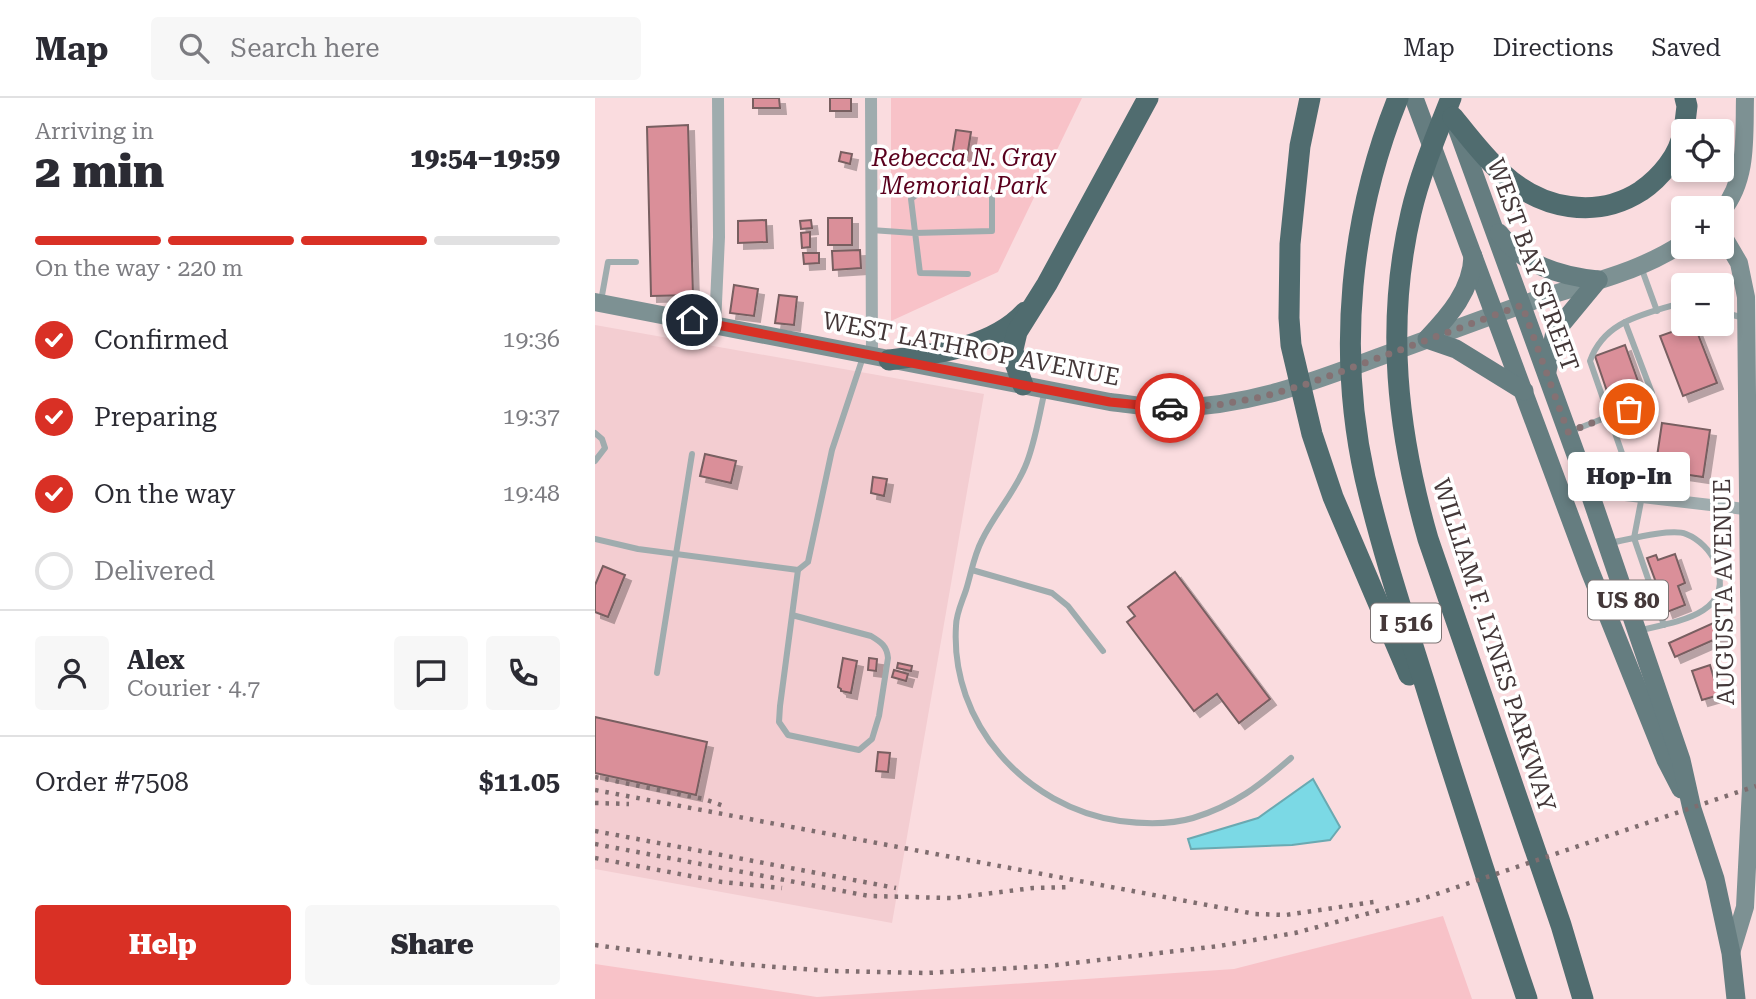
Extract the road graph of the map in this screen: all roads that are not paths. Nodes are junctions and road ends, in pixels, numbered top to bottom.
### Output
1 (717, 98) edge
2 (871, 98) edge
3 (1148, 98) edge
4 (1310, 98) edge
5 (1398, 98) edge
6 (1414, 98) edge
7 (1685, 98) edge
8 (1745, 98) edge
9 (1450, 104) edge
10 (1685, 119) edge
11 (1671, 160) edge
12 (1731, 196) edge
13 (1492, 224) junction
14 (871, 230) junction
15 (914, 233) junction
16 (1671, 249) edge
17 (1473, 252) junction
18 (1734, 254) edge
19 (636, 262) dead end
20 (1640, 265) junction
21 (968, 274) dead end
22 (1598, 280) junction
23 (598, 302) edge
24 (1522, 305) junction
25 (1031, 306) junction
26 (1671, 306) edge
27 (1657, 311) junction
28 (1495, 315) junction
29 (1734, 315) edge
30 (1746, 318) junction
31 (1625, 322) junction
32 (715, 325) junction
33 (1427, 340) junction
34 (875, 357) junction
35 (1546, 373) junction
36 (1023, 385) junction
37 (1045, 389) junction
38 (1524, 391) junction
39 (1609, 417) junction
40 (1752, 423) edge
41 (1568, 432) junction
42 (595, 433) edge
43 (692, 454) dead end
44 (595, 461) edge
45 (1588, 488) junction
46 (1642, 496) junction
47 (1752, 509) edge
48 (1634, 538) junction
49 (595, 539) edge
50 (1608, 543) junction
51 (676, 554) junction
52 (798, 570) junction
53 (972, 570) junction
54 (792, 615) junction
55 (1664, 625) junction
56 (1639, 631) junction
57 (1103, 651) dead end
58 (657, 673) dead end
59 (1291, 758) dead end
60 (1692, 808) junction
61 (1469, 829) junction
62 (1752, 872) edge
63 (1731, 953) junction
64 (1527, 999) edge
65 (1583, 999) edge
66 (1736, 999) edge

1 - 32 street
2 - 14 street
3 - 25 highway
4 - 61 highway
5 - 61 highway, I 516
6 - 17 main road, WEST BAY STREET
7 - 10 highway
8 - 12 main road
9 - 11 highway
9 - 13 main road, WEST BAY STREET
9 - 65 highway, WILLIAM F. LYNES PARKWAY / I 516
13 - 22 main road
13 - 24 main road, WEST BAY STREET
14 - 15 lane
14 - 34 street
15 - 15 lane
15 - 21 lane
16 - 20 main road, WEST LATHROP AVENUE
17 - 28 main road, WEST BAY STREET
17 - 33 main road
18 - 30 main road, AUGUSTA AVENUE
19 - 23 lane
20 - 22 main road, WEST LATHROP AVENUE
20 - 27 lane
22 - 24 main road, WEST LATHROP AVENUE
22 - 35 main road
23 - 32 main road, WEST LATHROP AVENUE
24 - 28 main road, WEST LATHROP AVENUE
24 - 35 main road, WEST BAY STREET
25 - 34 highway
25 - 36 highway
26 - 27 lane
27 - 31 lane
28 - 33 main road, WEST LATHROP AVENUE
28 - 38 main road, WEST BAY STREET / US 80
29 - 30 lane
30 - 40 main road, AUGUSTA AVENUE
31 - 39 lane
31 - 39 lane
32 - 34 main road, WEST LATHROP AVENUE
33 - 37 main road, WEST LATHROP AVENUE
33 - 38 main road
34 - 36 main road, WEST LATHROP AVENUE
34 - 52 lane
35 - 41 main road, WEST BAY STREET / US 80
36 - 37 main road, WEST LATHROP AVENUE
37 - 53 lane
38 - 60 main road, WEST BAY STREET / US 80
39 - 41 lane
39 - 46 lane
40 - 47 main road, AUGUSTA AVENUE
41 - 45 main road, WEST BAY STREET / US 80
42 - 44 lane
43 - 51 lane
45 - 46 street
45 - 50 main road, WEST BAY STREET / US 80
46 - 47 street
46 - 48 lane
47 - 62 main road, AUGUSTA AVENUE
48 - 50 lane
48 - 55 lane
48 - 55 lane
49 - 51 lane
50 - 56 main road, WEST BAY STREET / US 80
51 - 52 lane
51 - 58 lane
52 - 54 lane
53 - 57 lane
53 - 59 lane
54 - 54 lane
55 - 56 lane
56 - 60 main road, WEST BAY STREET / US 80
60 - 63 main road, WEST BAY STREET / US 80
61 - 64 highway, I 516
62 - 63 main road, AUGUSTA AVENUE
63 - 66 main road, WEST BAY STREET / US 80

